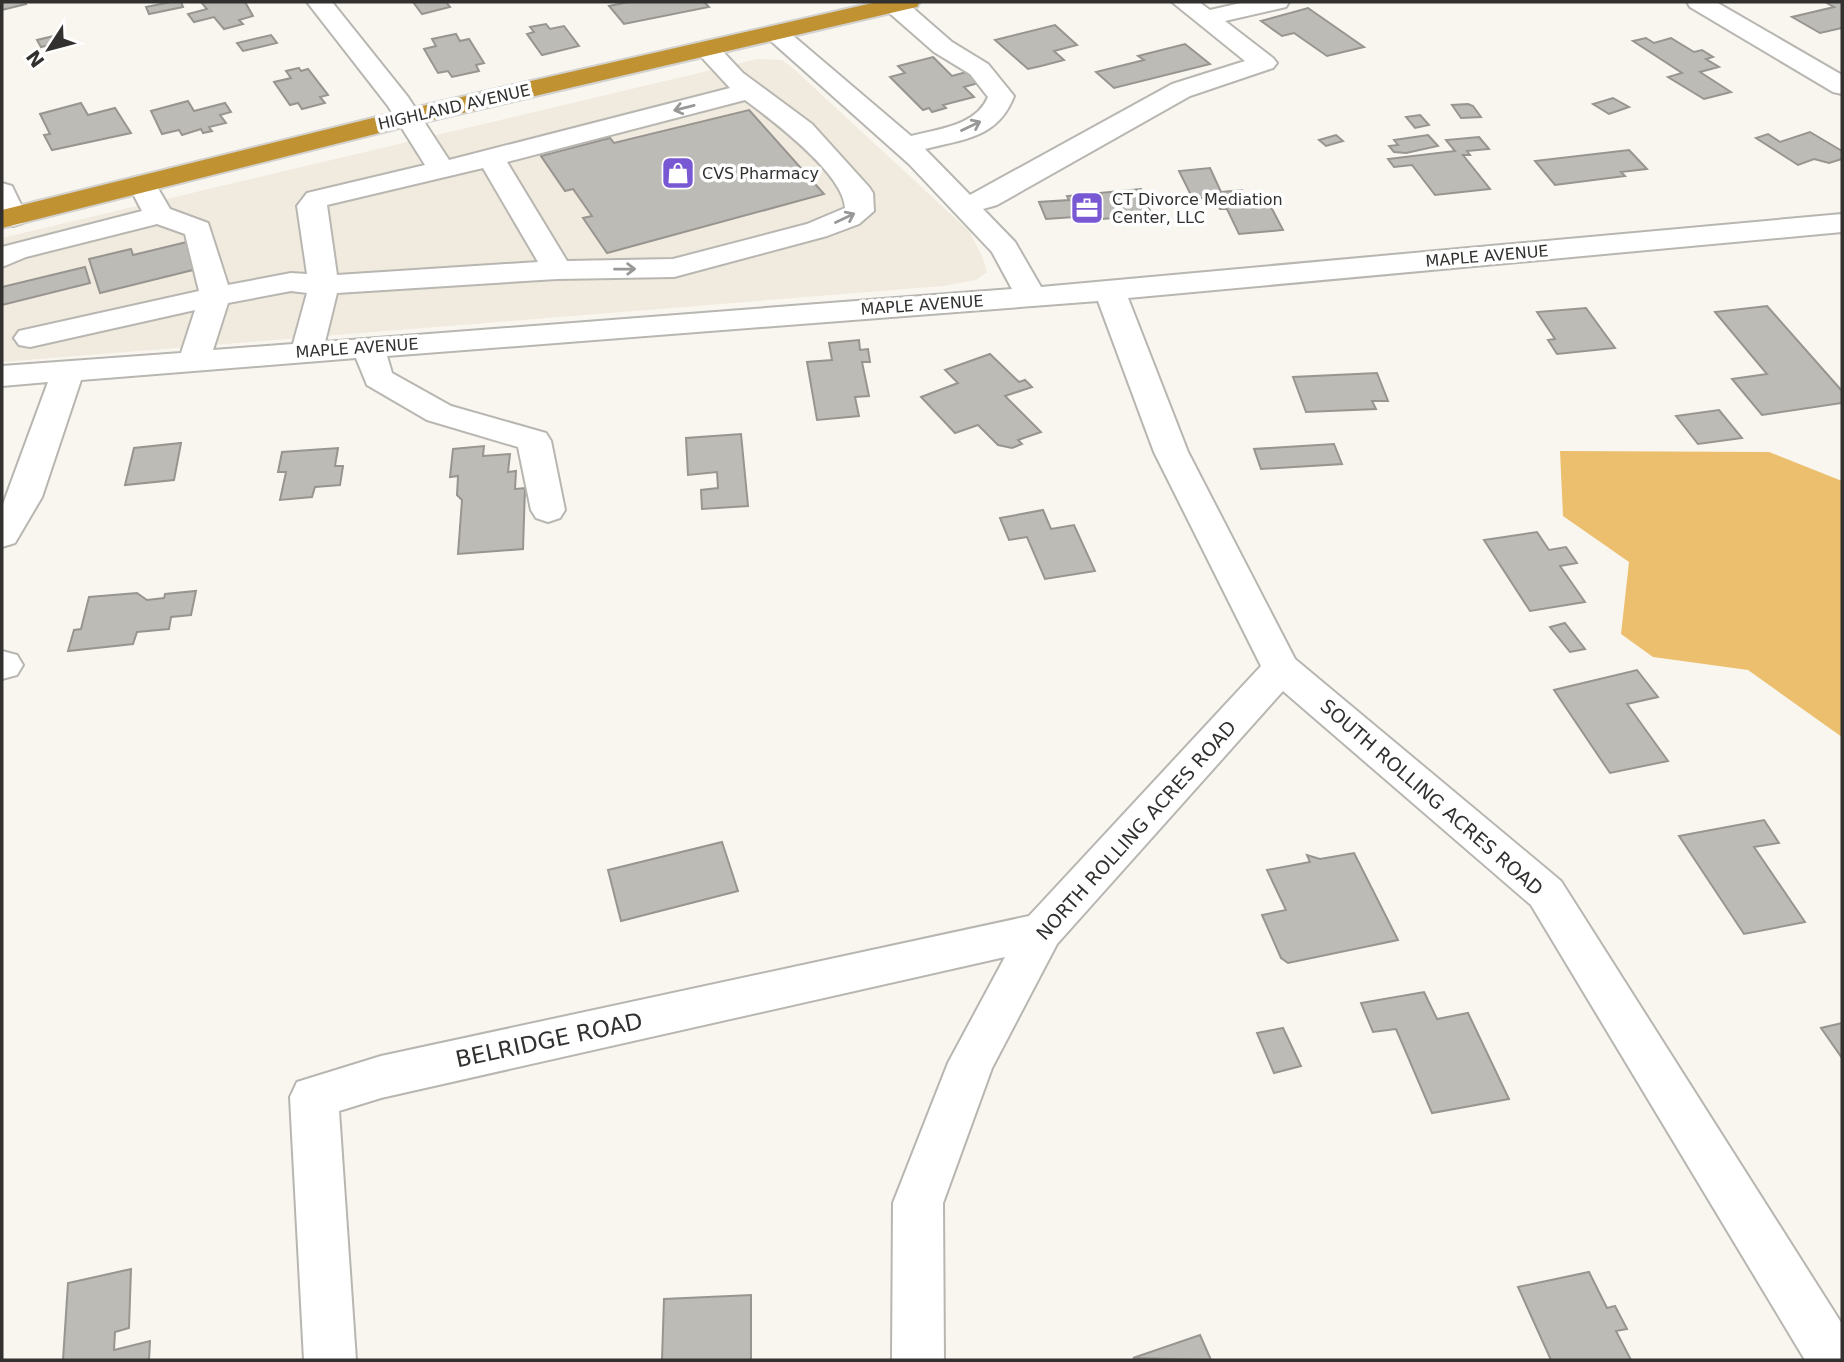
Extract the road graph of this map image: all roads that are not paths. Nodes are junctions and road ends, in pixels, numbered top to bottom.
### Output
1 (320, 2) edge
2 (1184, 2) edge
3 (1277, 2) edge
4 (1699, 2) edge
5 (902, 3) edge
6 (1206, 18) junction
7 (775, 33) junction
8 (706, 48) junction
9 (1842, 86) edge
10 (750, 92) junction
11 (409, 117) junction
12 (906, 146) junction
13 (492, 159) junction
14 (442, 170) junction
15 (142, 184) junction
16 (964, 205) junction
17 (6, 212) edge
18 (159, 215) junction
19 (1842, 223) edge
20 (9, 254) edge
21 (557, 270) junction
22 (324, 285) junction
23 (1110, 290) junction
24 (215, 295) junction
25 (1031, 296) junction
26 (16, 337) edge
27 (368, 348) junction
28 (307, 352) junction
29 (194, 361) junction
30 (68, 371) junction
31 (15, 375) edge
32 (548, 510) dead end
33 (2, 535) edge
34 (1281, 668) junction
35 (1042, 931) junction
36 (330, 1360) edge
37 (918, 1360) edge
38 (1835, 1360) edge

1 - 11 street
2 - 6 street
3 - 6 street
4 - 9 street
5 - 7 highway, HIGHLAND AVENUE
12 -> 5 street
6 - 16 street
7 - 8 highway, HIGHLAND AVENUE
7 - 12 street
8 - 10 street
8 - 11 highway, HIGHLAND AVENUE
10 -> 13 street
21 -> 10 street
11 - 14 street
11 - 15 highway, HIGHLAND AVENUE
12 - 16 street
13 - 14 street
13 - 21 street
14 - 22 street
15 - 17 highway, HIGHLAND AVENUE
15 - 18 street
16 - 25 street
17 - 20 street
18 - 20 street
18 - 24 street
19 - 23 street, MAPLE AVENUE
21 - 22 street
22 - 24 street
22 - 28 street
23 - 25 street, MAPLE AVENUE
23 - 34 street, SOUTH ROLLING ACRES ROAD
24 - 26 street
24 - 29 street
25 - 27 street, MAPLE AVENUE
26 - 31 street
27 - 28 street, MAPLE AVENUE
27 - 32 street
28 - 29 street, MAPLE AVENUE
29 - 30 street, MAPLE AVENUE
30 - 31 street, MAPLE AVENUE
30 - 33 street
34 - 35 street, NORTH ROLLING ACRES ROAD
34 - 38 street, SOUTH ROLLING ACRES ROAD
35 - 36 street, BELRIDGE ROAD
35 - 37 street, NORTH ROLLING ACRES ROAD

